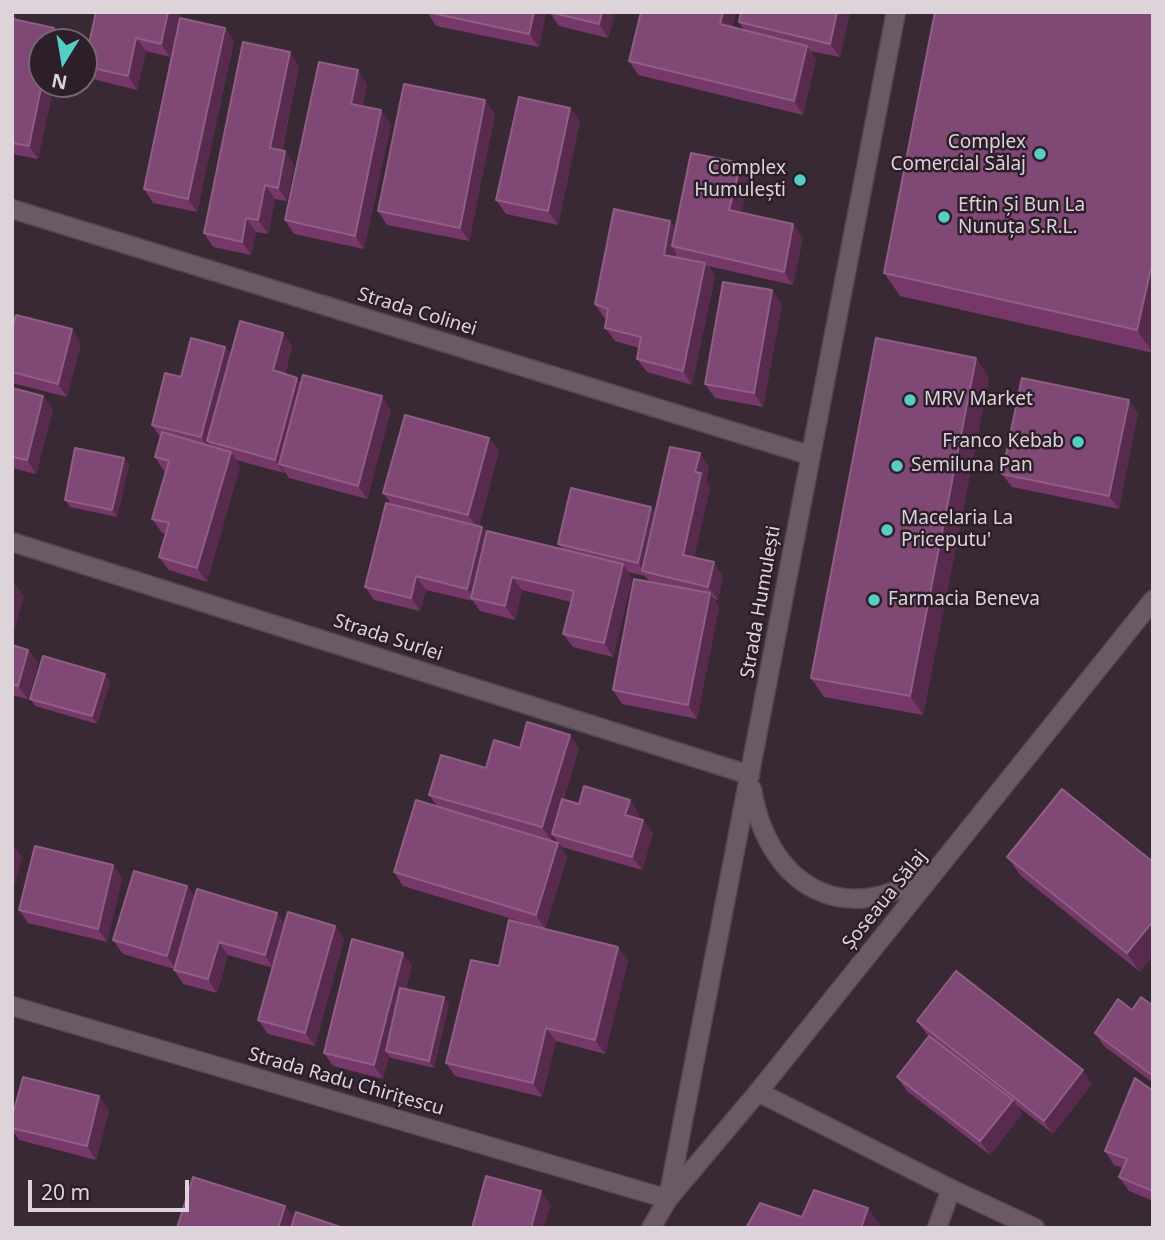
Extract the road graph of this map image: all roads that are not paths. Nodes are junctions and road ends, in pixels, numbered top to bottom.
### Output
1 (896, 12) edge
2 (12, 209) edge
3 (809, 455) junction
4 (12, 542) edge
5 (1153, 600) edge
6 (750, 775) junction
7 (944, 860) junction
8 (12, 1006) edge
9 (758, 1092) junction
10 (951, 1189) junction
11 (668, 1199) junction
12 (651, 1228) edge
13 (937, 1228) edge
14 (1035, 1228) edge

1 - 3 street, Strada Humulești
2 - 3 street, Strada Colinei
3 - 6 street, Strada Humulești
4 - 6 street, Strada Surlei
5 - 7 street, Șoseaua Sălaj
6 - 7 street
6 - 11 street, Strada Humulești
7 - 9 street, Șoseaua Sălaj
8 - 11 street, Strada Radu Chirițescu
9 - 10 street
9 - 11 street, Șoseaua Sălaj
10 - 13 street
10 - 14 street
11 - 12 street, Șoseaua Sălaj

